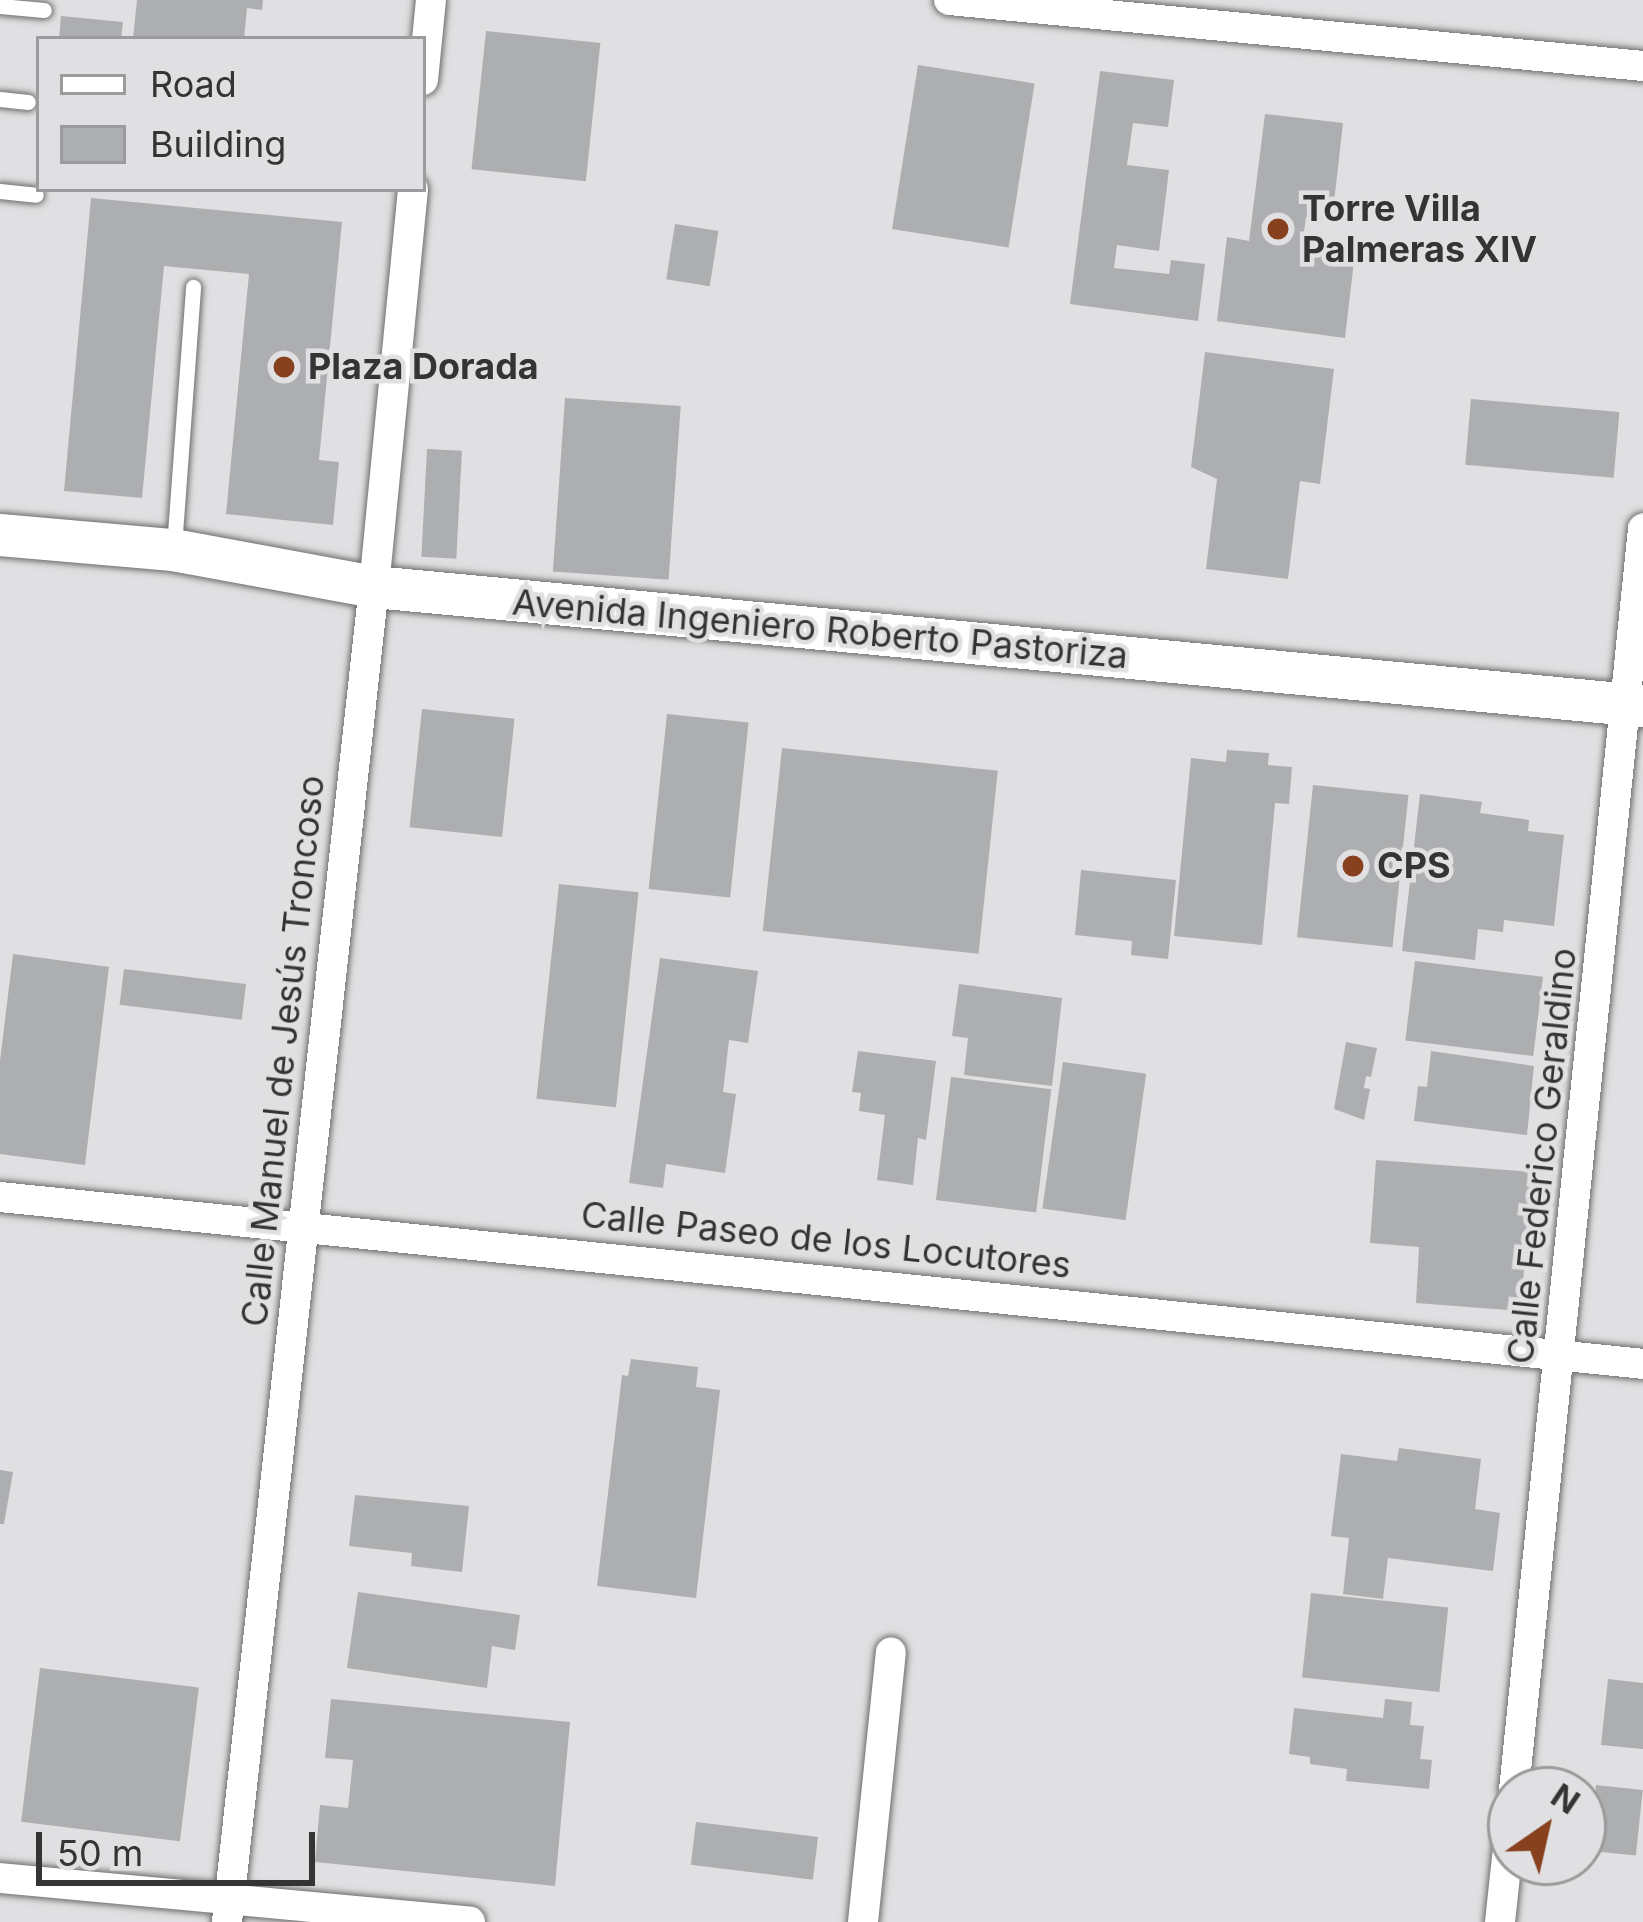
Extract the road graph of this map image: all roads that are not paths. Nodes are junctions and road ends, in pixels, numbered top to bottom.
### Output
1 (431, 0) edge
2 (949, 0) edge
3 (0, 6) edge
4 (44, 10) dead end
5 (426, 50) edge
6 (1643, 66) edge
7 (0, 99) edge
8 (28, 102) dead end
9 (0, 191) edge
10 (412, 192) edge
11 (36, 195) dead end
12 (193, 287) dead end
13 (1643, 529) edge
14 (0, 535) edge
15 (173, 550) junction
16 (374, 587) junction
17 (1634, 705) edge
18 (0, 1197) edge
19 (302, 1226) junction
20 (1562, 1356) junction
21 (1643, 1364) edge
22 (891, 1652) dead end
23 (1517, 1766) edge
24 (0, 1877) edge
25 (1504, 1886) edge
26 (228, 1911) edge
27 (470, 1922) edge
28 (863, 1922) edge
29 (1500, 1922) edge

1 - 5 street
2 - 6 street
3 - 4 lane
7 - 8 lane
9 - 11 lane
10 - 16 street, Calle Manuel de Jesús Troncoso
12 - 15 lane
13 - 17 street, Calle Federico Geraldino
14 - 15 street, Avenida Ingeniero Roberto Pastoriza
15 - 16 street, Avenida Ingeniero Roberto Pastoriza
16 - 17 street, Avenida Ingeniero Roberto Pastoriza
16 - 19 street, Calle Manuel de Jesús Troncoso
17 - 20 street, Calle Federico Geraldino
18 - 19 street, Calle Paseo de los Locutores
19 - 20 street, Calle Paseo de los Locutores
19 - 26 street, Calle Manuel de Jesús Troncoso
20 - 21 street, Calle Paseo de los Locutores
20 - 23 street, Calle Federico Geraldino
22 - 28 street
24 - 26 street
25 - 29 street
26 - 27 street

